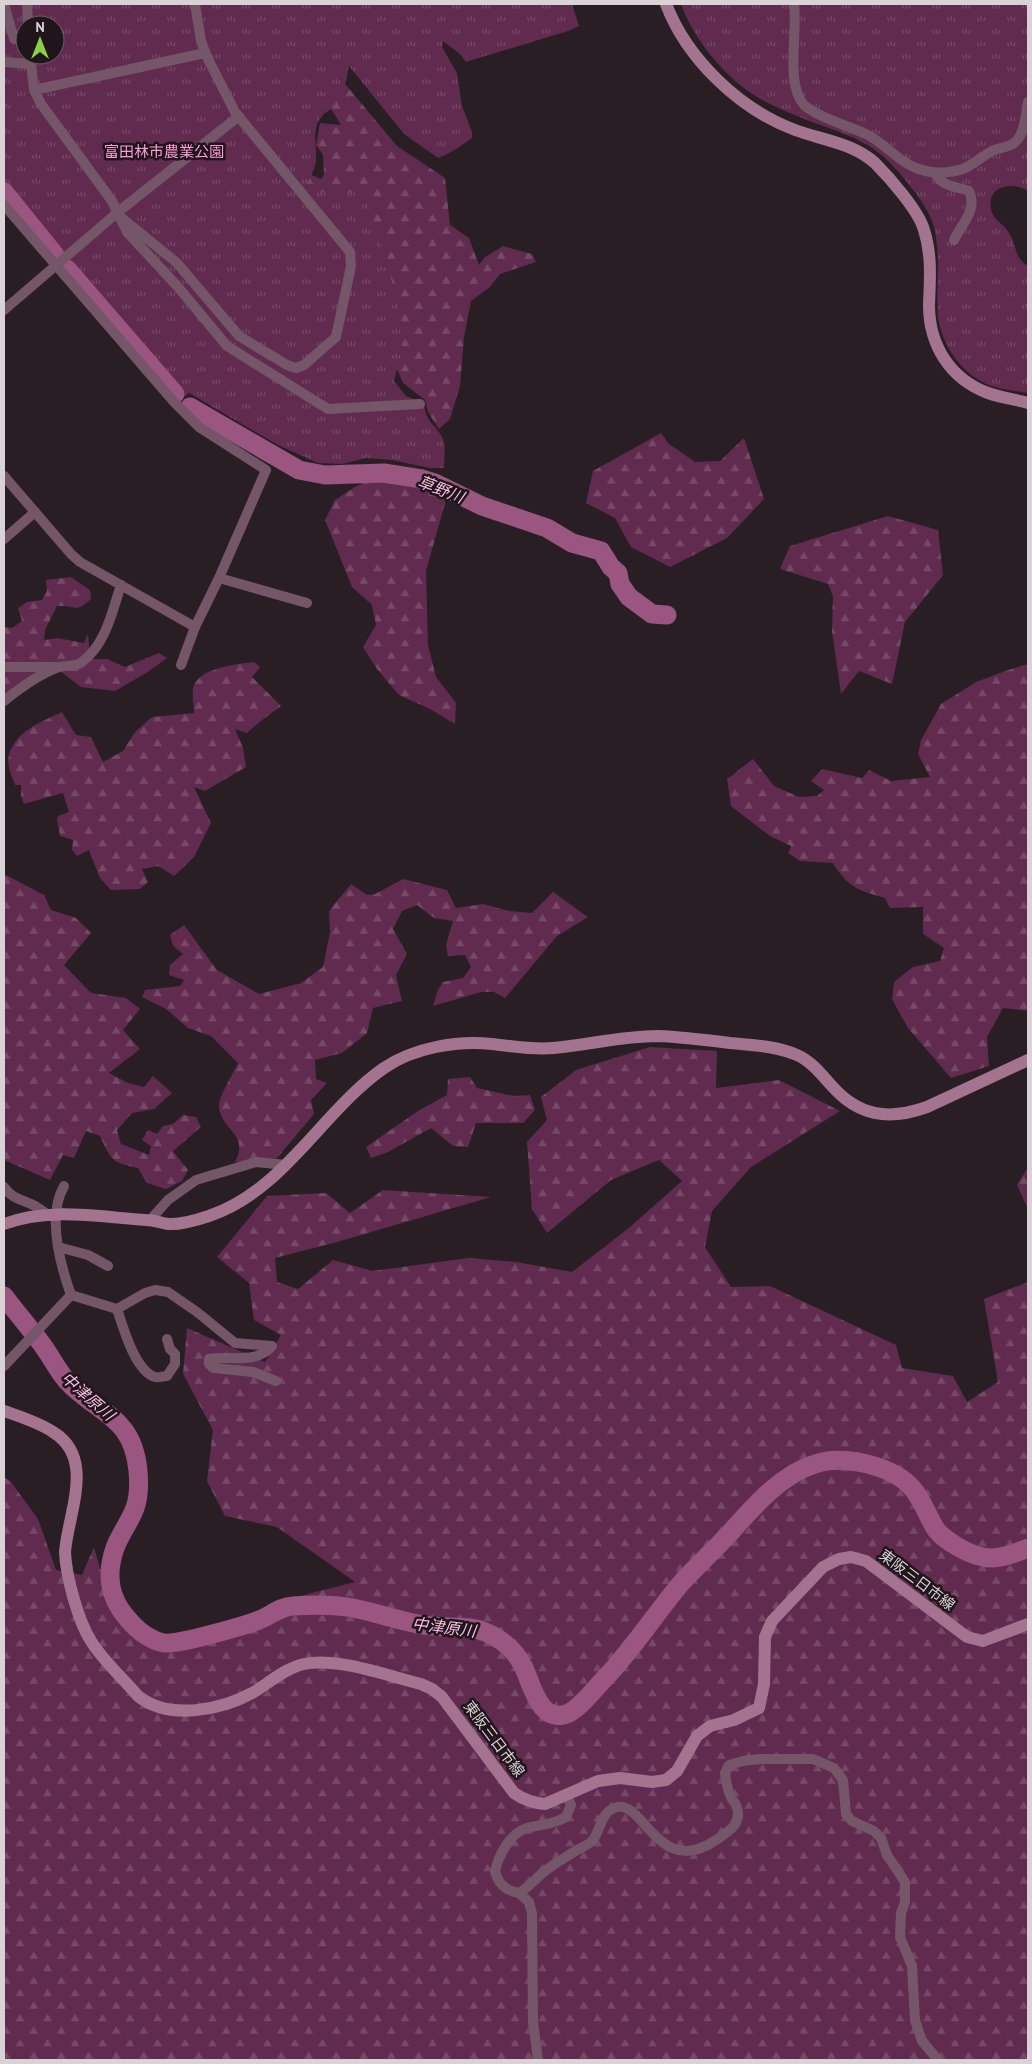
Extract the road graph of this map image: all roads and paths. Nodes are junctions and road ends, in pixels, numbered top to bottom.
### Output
1 (8, 4) edge
2 (195, 4) edge
3 (666, 4) edge
4 (800, 4) edge
5 (795, 9) edge
6 (14, 39) dead end
7 (206, 53) junction
8 (32, 65) edge
9 (34, 90) junction
10 (1028, 102) edge
11 (239, 116) junction
12 (935, 173) junction
13 (4, 205) edge
14 (120, 215) junction
15 (954, 240) dead end
16 (56, 265) junction
17 (4, 310) edge
18 (1028, 403) edge
19 (420, 404) dead end
20 (4, 476) edge
21 (35, 512) junction
22 (4, 539) edge
23 (219, 578) junction
24 (121, 584) junction
25 (307, 603) dead end
26 (195, 627) junction
27 (181, 665) dead end
28 (4, 667) edge
29 (60, 667) junction
30 (4, 701) edge
31 (1028, 1060) edge
32 (286, 1165) junction
33 (64, 1186) dead end
34 (4, 1187) edge
35 (52, 1215) junction
36 (150, 1220) junction
37 (4, 1224) edge
38 (58, 1247) junction
39 (108, 1266) dead end
40 (71, 1295) junction
41 (117, 1309) junction
42 (167, 1339) dead end
43 (4, 1366) edge
44 (276, 1381) dead end
45 (4, 1411) edge
46 (1028, 1624) edge
47 (566, 1794) junction
48 (519, 1893) junction
49 (538, 2060) edge
50 (938, 2060) edge

1 - 6 street
2 - 7 street
3 - 18 street
4 - 5 street
5 - 12 street
7 - 9 street
7 - 11 street
8 - 9 street
9 - 14 street
10 - 12 street
11 - 14 street
11 - 14 street
12 - 15 street
13 - 16 street
14 - 16 street
14 - 19 street
16 - 17 street
16 - 23 street
20 - 21 street
21 - 22 street
21 - 24 street
23 - 25 street
23 - 26 street
24 - 26 street
24 - 29 street
26 - 27 street
28 - 29 street
29 - 30 street
31 - 32 street
32 - 36 street
32 - 36 street
33 - 35 street
34 - 35 street
35 - 36 street
35 - 37 street
35 - 38 street
38 - 39 street
38 - 40 street
40 - 41 street
40 - 43 street
41 - 42 street
41 - 44 street
45 - 47 street, 東阪三日市線
46 - 47 street, 東阪三日市線
47 - 48 street
48 - 49 street
48 - 50 street

